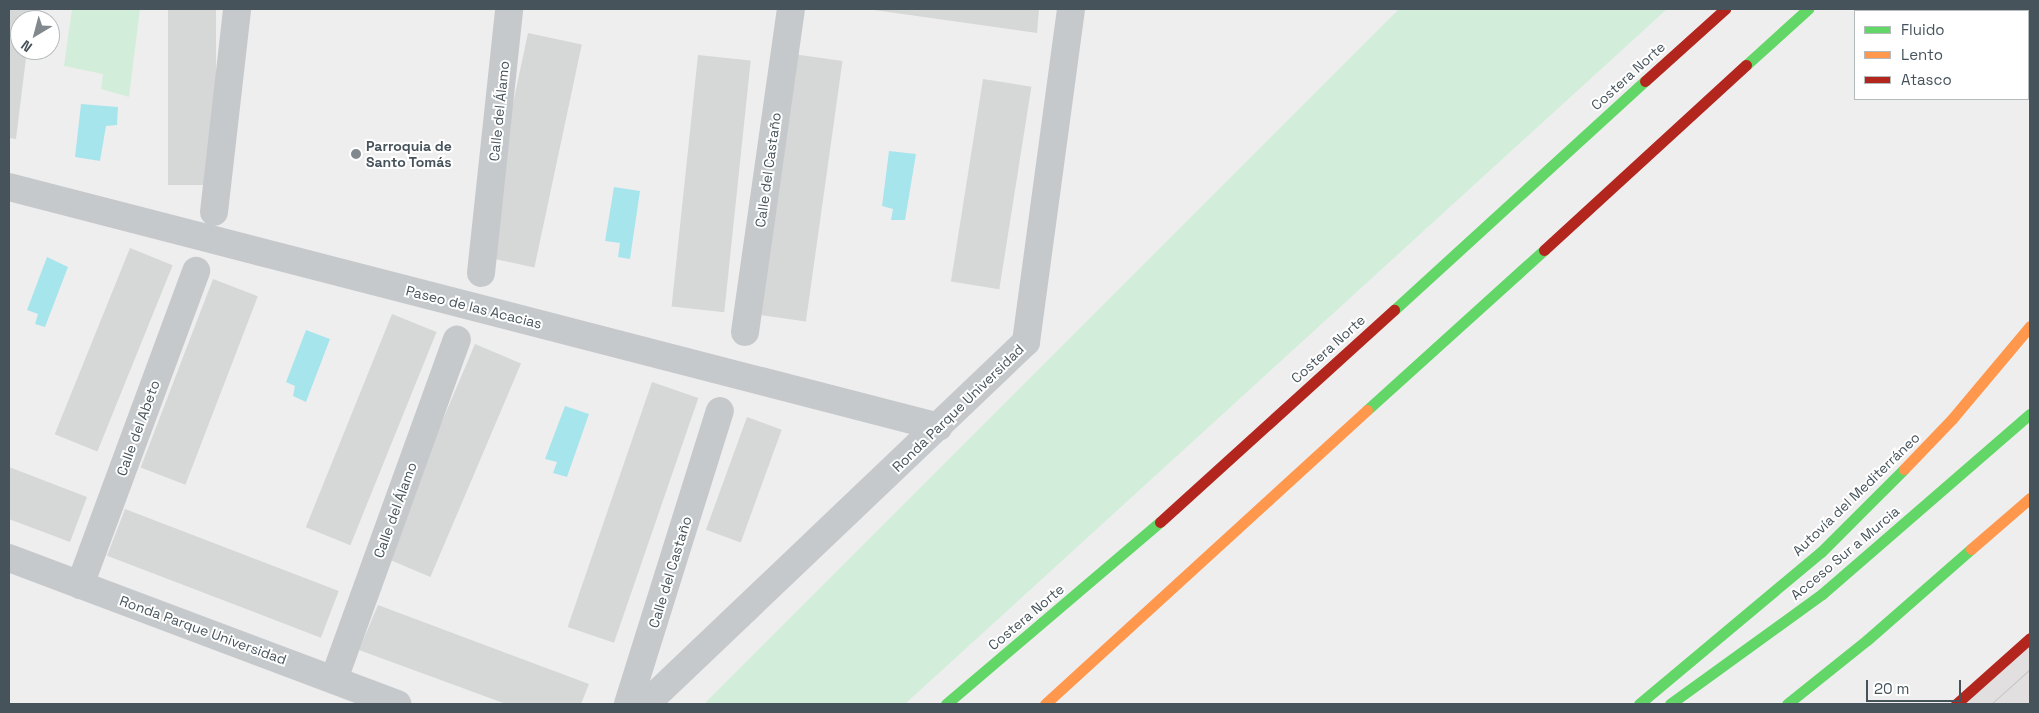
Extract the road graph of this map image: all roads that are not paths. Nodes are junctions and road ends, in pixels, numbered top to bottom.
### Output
1 (237, 9) edge
2 (509, 9) edge
3 (791, 9) edge
4 (1071, 9) edge
5 (1725, 9) edge
6 (1808, 9) edge
7 (9, 187) edge
8 (214, 212) dead end
9 (196, 271) dead end
10 (482, 273) dead end
11 (2030, 326) edge
12 (744, 332) dead end
13 (457, 340) dead end
14 (720, 411) dead end
15 (2030, 414) edge
16 (940, 427) junction
17 (2030, 498) edge
18 (9, 558) edge
19 (80, 585) junction
20 (2030, 638) edge
21 (334, 679) junction
22 (398, 704) edge
23 (628, 704) edge
24 (646, 704) edge
25 (946, 704) edge
26 (1045, 704) edge
27 (1639, 704) edge
28 (1670, 704) edge
29 (1787, 704) edge
30 (1956, 704) edge

1 - 8 street
2 - 10 street, Calle del Álamo
3 - 12 street, Calle del Castaño
4 - 16 street, Ronda Parque Universidad
5 - 25 main road, Costera Norte
6 - 26 main road
7 - 16 street, Paseo de las Acacias
9 - 19 street, Calle del Abeto
11 - 27 main road, Autovía del Mediterráneo
13 - 21 street, Calle del Álamo
14 - 23 street, Calle del Castaño
15 - 28 main road, Acceso Sur a Murcia
16 - 24 street, Ronda Parque Universidad
17 - 29 main road
18 - 19 street, Ronda Parque Universidad
19 - 21 street, Ronda Parque Universidad
20 - 30 main road
21 - 22 street, Ronda Parque Universidad

